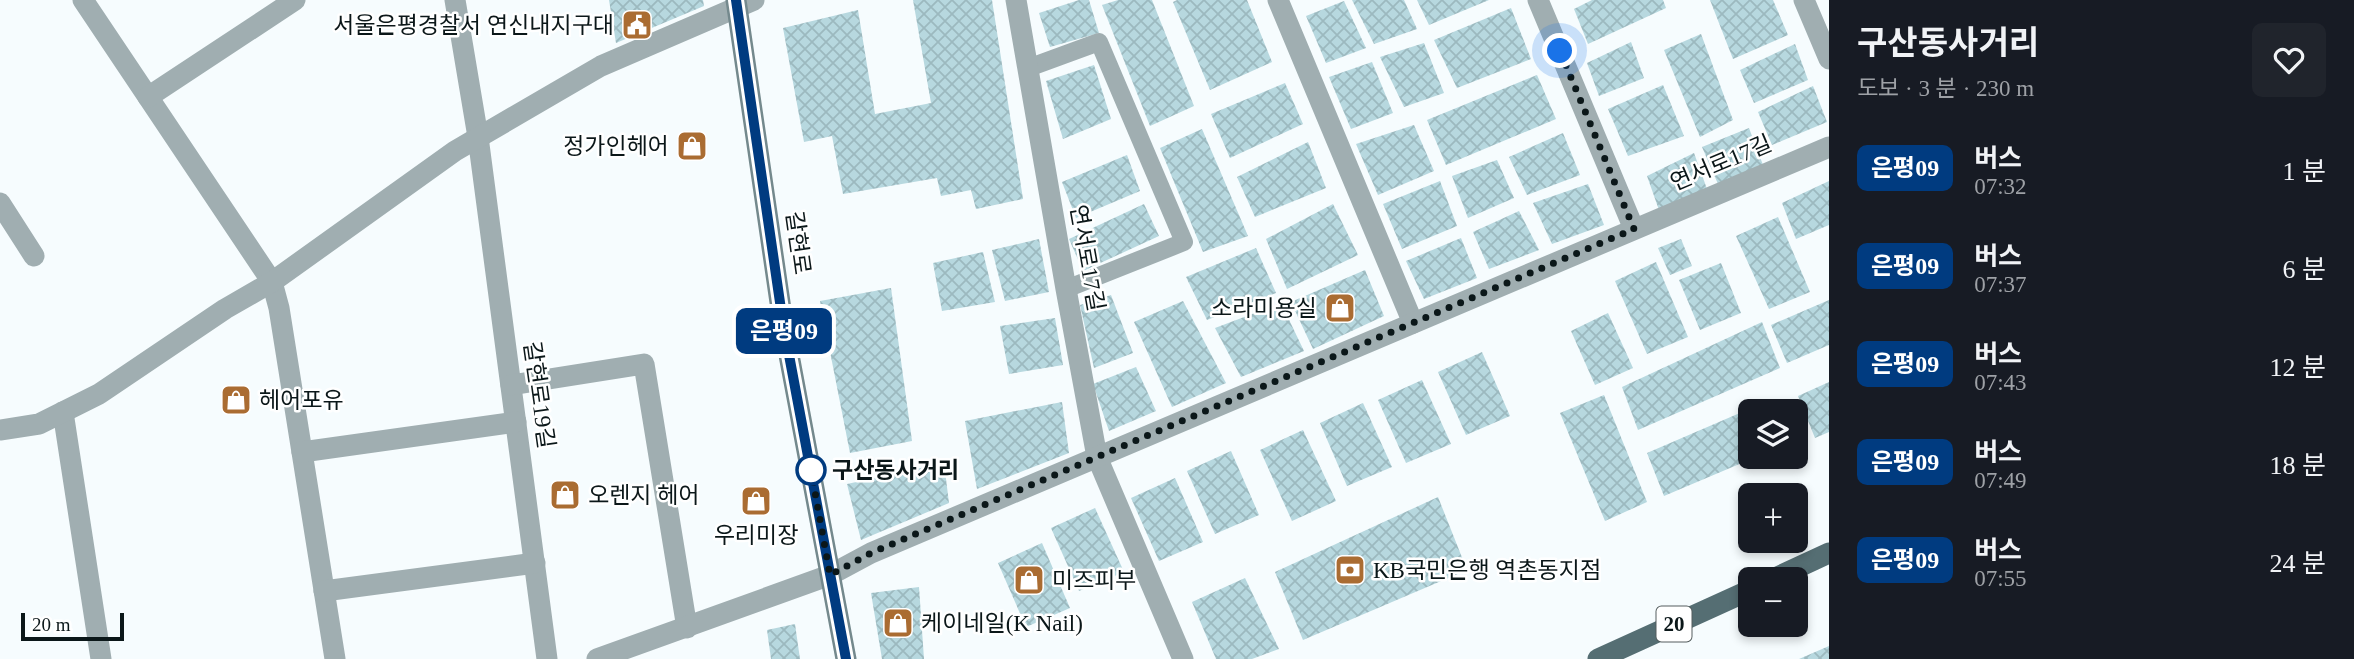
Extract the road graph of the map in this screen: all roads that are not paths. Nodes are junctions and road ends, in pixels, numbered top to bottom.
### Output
1 (83, 0) edge
2 (295, 0) edge
3 (455, 0) edge
4 (1016, 0) edge
5 (1278, 0) edge
6 (1538, 0) edge
7 (1804, 0) edge
8 (742, 3) edge
9 (1829, 59) edge
10 (1028, 68) junction
11 (148, 97) junction
12 (478, 137) junction
13 (1829, 147) edge
14 (0, 203) edge
15 (1634, 229) junction
16 (34, 256) dead end
17 (272, 282) junction
18 (1066, 289) junction
19 (1413, 323) junction
20 (511, 385) junction
21 (63, 412) junction
22 (516, 422) junction
23 (0, 430) edge
24 (302, 452) junction
25 (1097, 457) junction
26 (1829, 554) edge
27 (534, 563) junction
28 (1800, 567) edge
29 (830, 575) junction
30 (324, 591) junction
31 (1738, 595) edge
32 (687, 628) junction
33 (101, 659) edge
34 (335, 659) edge
35 (547, 659) edge
36 (597, 659) edge
37 (846, 659) edge
38 (1183, 659) edge
39 (1598, 659) edge

1 - 11 street
2 - 11 street
3 - 12 street, 갈현로19길
4 - 10 street, 연서로17길
5 - 19 street
6 - 15 street
7 - 9 street
8 - 12 street
8 - 29 main road, 갈현로
10 - 18 street, 연서로17길
10 - 18 lane
11 - 17 street
12 - 17 street
12 - 20 street, 갈현로19길
13 - 15 street, 연서로17길
14 - 16 street
15 - 19 street, 연서로17길
17 - 21 street
17 - 24 street
18 - 25 street, 연서로17길
19 - 25 street, 연서로17길
20 - 22 street, 갈현로19길
20 - 32 street
21 - 23 street
21 - 33 street
22 - 24 street
22 - 27 street, 갈현로19길
24 - 30 street
25 - 29 street, 연서로17길
25 - 38 street
26 - 28 main road
27 - 30 street
27 - 35 street, 갈현로19길
29 - 32 street
29 - 37 main road, 갈현로
30 - 34 street
31 - 39 main road, 20
32 - 36 street

